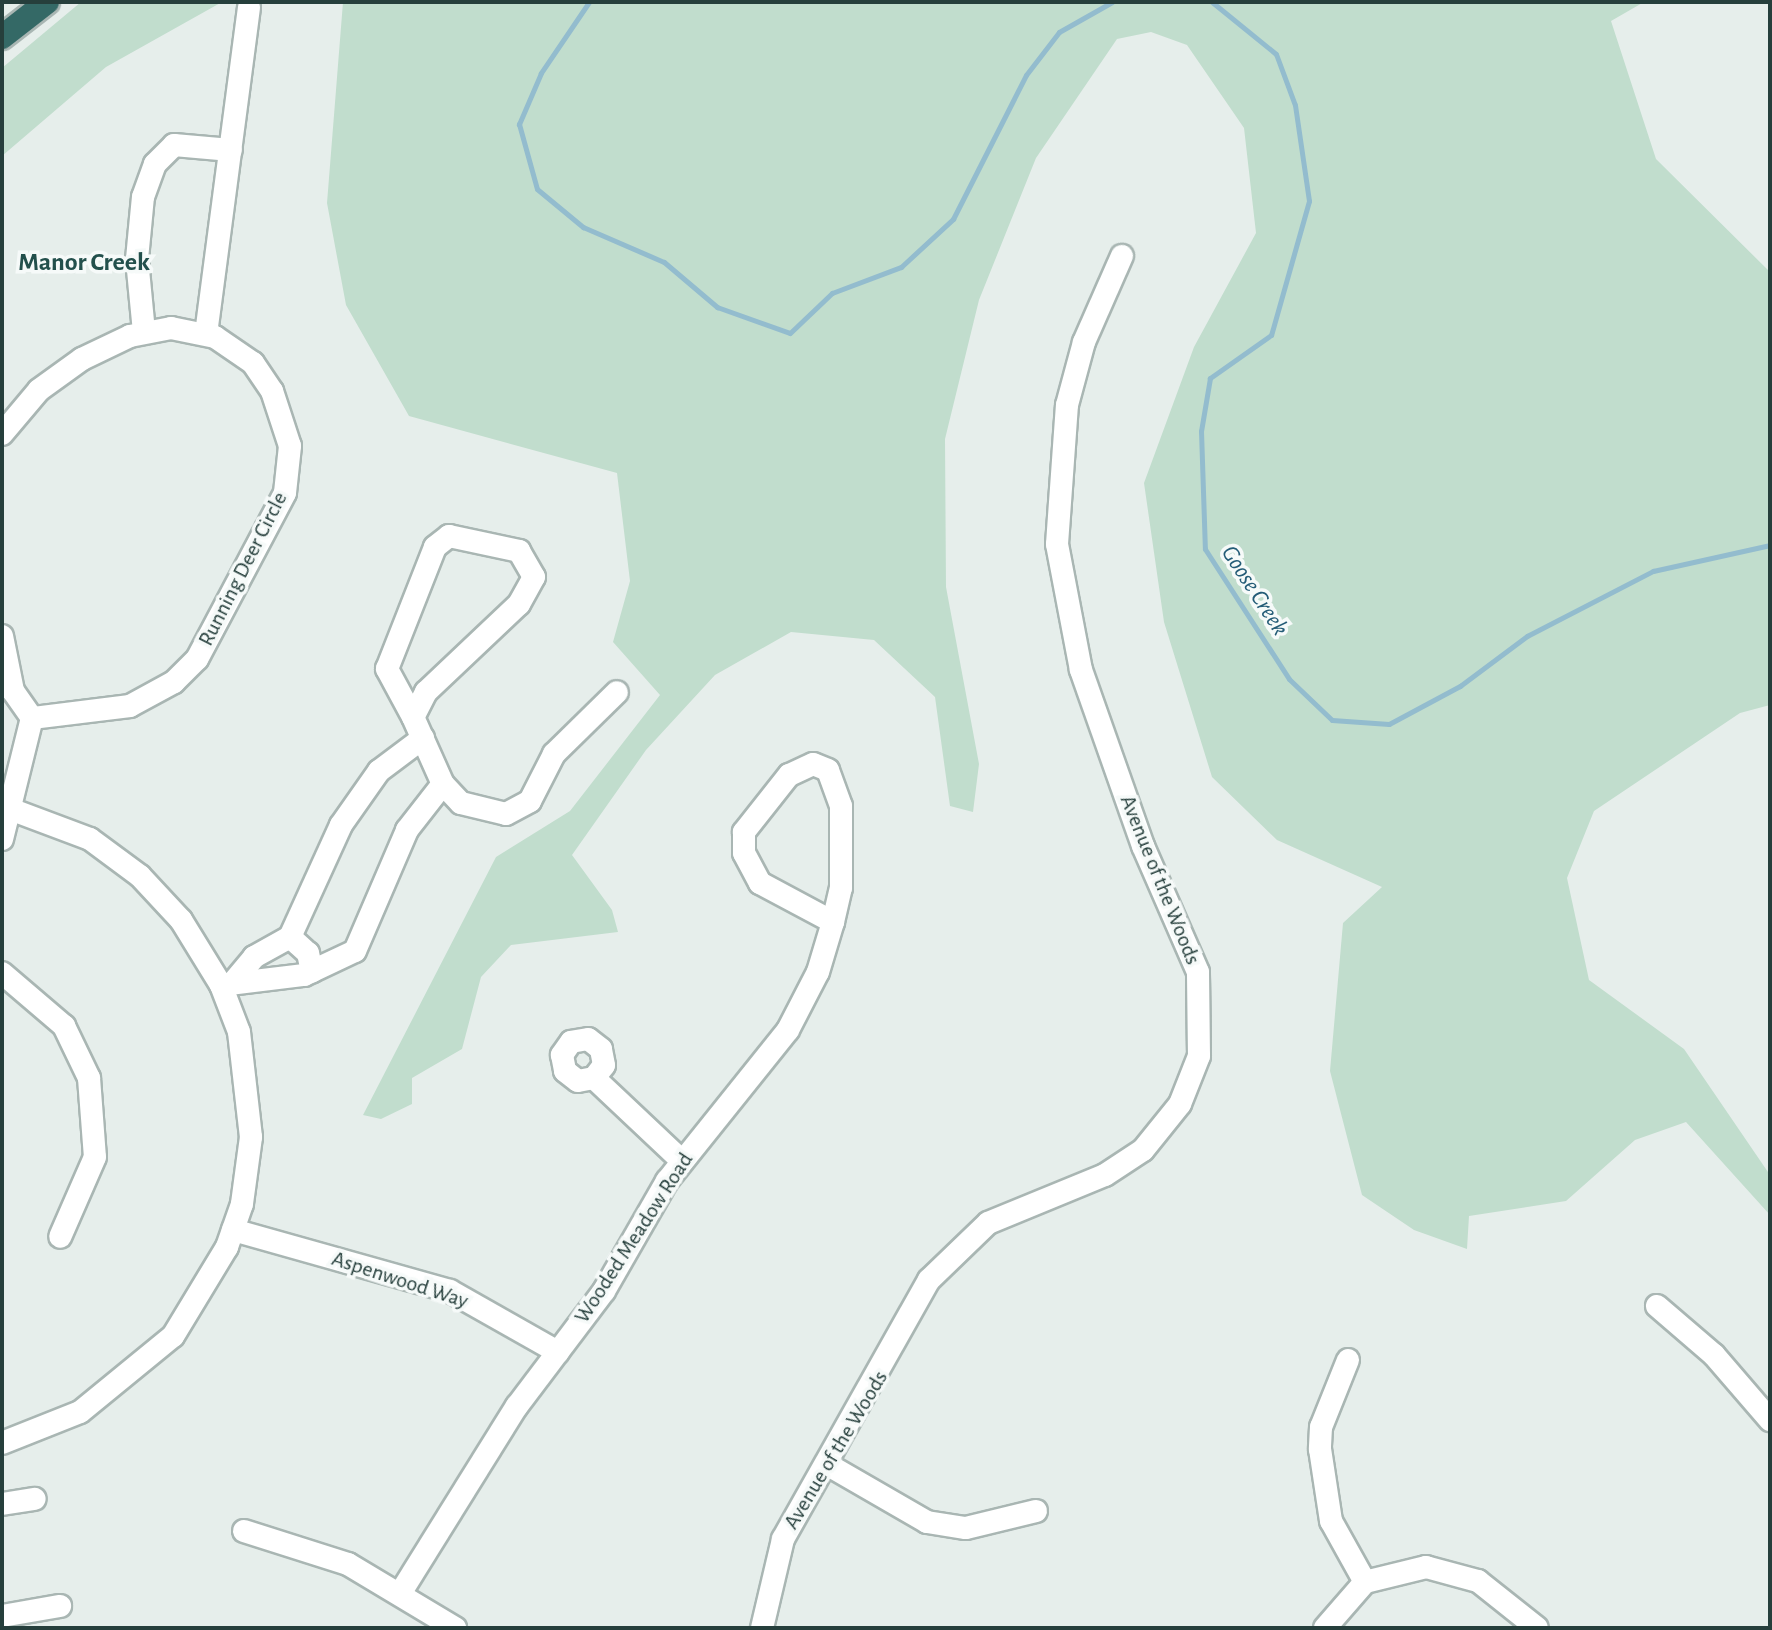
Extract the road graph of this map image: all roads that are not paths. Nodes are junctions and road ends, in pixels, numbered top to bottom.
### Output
1 (47, 2) edge
2 (249, 8) dead end
3 (2, 37) edge
4 (231, 150) junction
5 (1122, 256) dead end
6 (144, 332) junction
7 (206, 334) junction
8 (2, 434) edge
9 (2, 636) edge
10 (617, 692) dead end
11 (413, 717) junction
12 (32, 718) junction
13 (423, 738) junction
14 (443, 784) junction
15 (6, 807) edge
16 (2, 839) edge
17 (833, 922) junction
18 (290, 937) junction
19 (312, 972) junction
20 (2, 973) edge
21 (228, 982) junction
22 (594, 1078) dead end
23 (682, 1161) junction
24 (233, 1230) junction
25 (60, 1237) dead end
26 (1657, 1306) dead end
27 (558, 1352) junction
28 (1348, 1360) dead end
29 (1770, 1420) edge
30 (2, 1443) edge
31 (830, 1466) junction
32 (35, 1499) dead end
33 (2, 1504) edge
34 (1036, 1511) dead end
35 (244, 1531) dead end
36 (1365, 1582) junction
37 (401, 1592) junction
38 (60, 1606) dead end
39 (2, 1616) edge
40 (455, 1628) edge
41 (762, 1628) edge
42 (1325, 1628) edge
43 (1537, 1628) edge

1 - 3 highway
2 - 4 street
4 - 6 street
4 - 7 street
5 - 31 street, Avenue of the Woods
6 - 7 street, Running Deer Circle
6 - 8 street, Running Deer Circle
7 - 12 street, Running Deer Circle
9 - 12 street
10 - 14 street
11 - 11 street
11 - 13 street
12 - 15 street
13 - 14 street
13 - 18 street
14 - 19 street
15 - 16 street
15 - 21 street
17 - 17 street, Wooded Meadow Road
17 - 23 street, Wooded Meadow Road
18 - 19 street
18 - 21 street
19 - 21 street
20 - 25 street
21 - 24 street
22 - 23 street
23 - 27 street, Wooded Meadow Road
24 - 27 street, Aspenwood Way
24 - 30 street
26 - 29 street
27 - 37 street, Wooded Meadow Road
28 - 36 street
31 - 34 street
31 - 41 street, Avenue of the Woods
32 - 33 street
35 - 37 street
36 - 42 street
36 - 43 street
37 - 40 street
38 - 39 street

